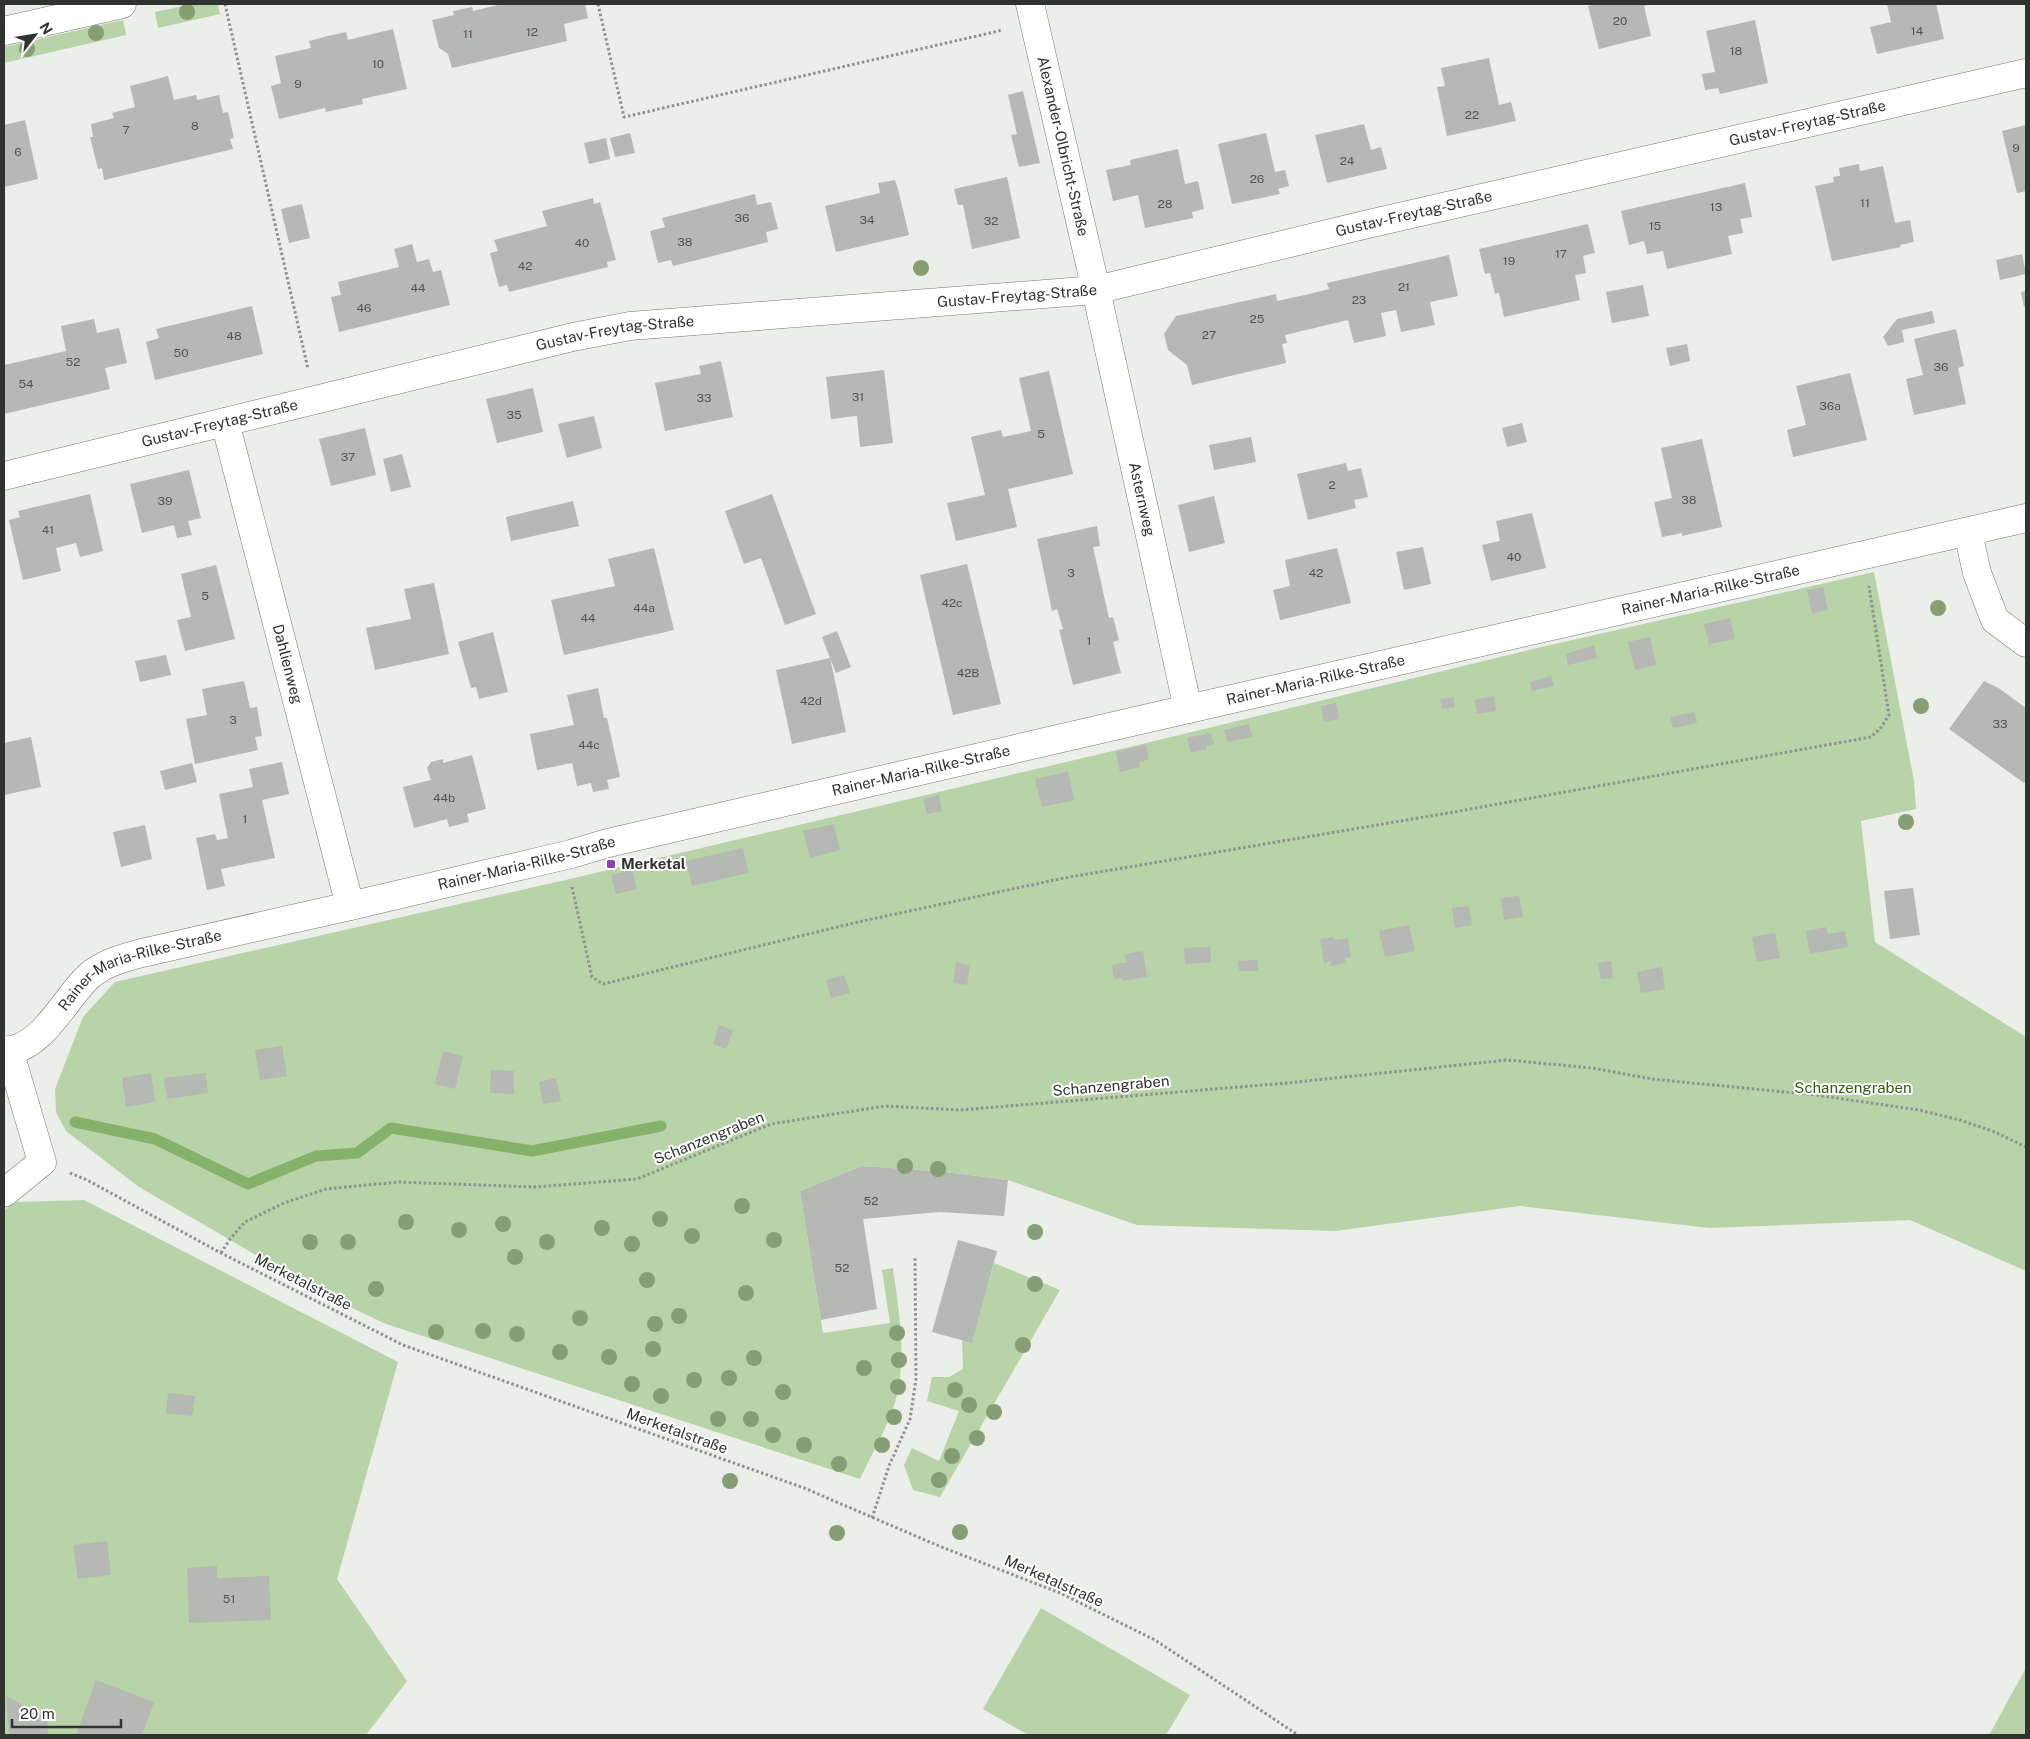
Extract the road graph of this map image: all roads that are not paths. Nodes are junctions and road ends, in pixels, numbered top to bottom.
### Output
1 (122, 4) edge
2 (1032, 13) edge
3 (4, 31) edge
4 (2026, 73) edge
5 (1096, 290) junction
6 (225, 422) junction
7 (4, 476) edge
8 (2026, 518) edge
9 (1968, 532) junction
10 (2026, 643) edge
11 (1188, 709) junction
12 (350, 906) junction
13 (6, 1050) edge
14 (4, 1193) edge

1 - 3 street
2 - 5 street, Alexander-Olbricht-Straße
4 - 5 street, Gustav-Freytag-Straße
5 - 6 street, Gustav-Freytag-Straße
5 - 11 street, Asternweg
6 - 7 street, Gustav-Freytag-Straße
6 - 12 street, Dahlienweg
8 - 9 street, Rainer-Maria-Rilke-Straße
9 - 10 street
9 - 11 street, Rainer-Maria-Rilke-Straße
11 - 12 street, Rainer-Maria-Rilke-Straße
12 - 13 street, Rainer-Maria-Rilke-Straße
13 - 14 street, Rainer-Maria-Rilke-Straße

